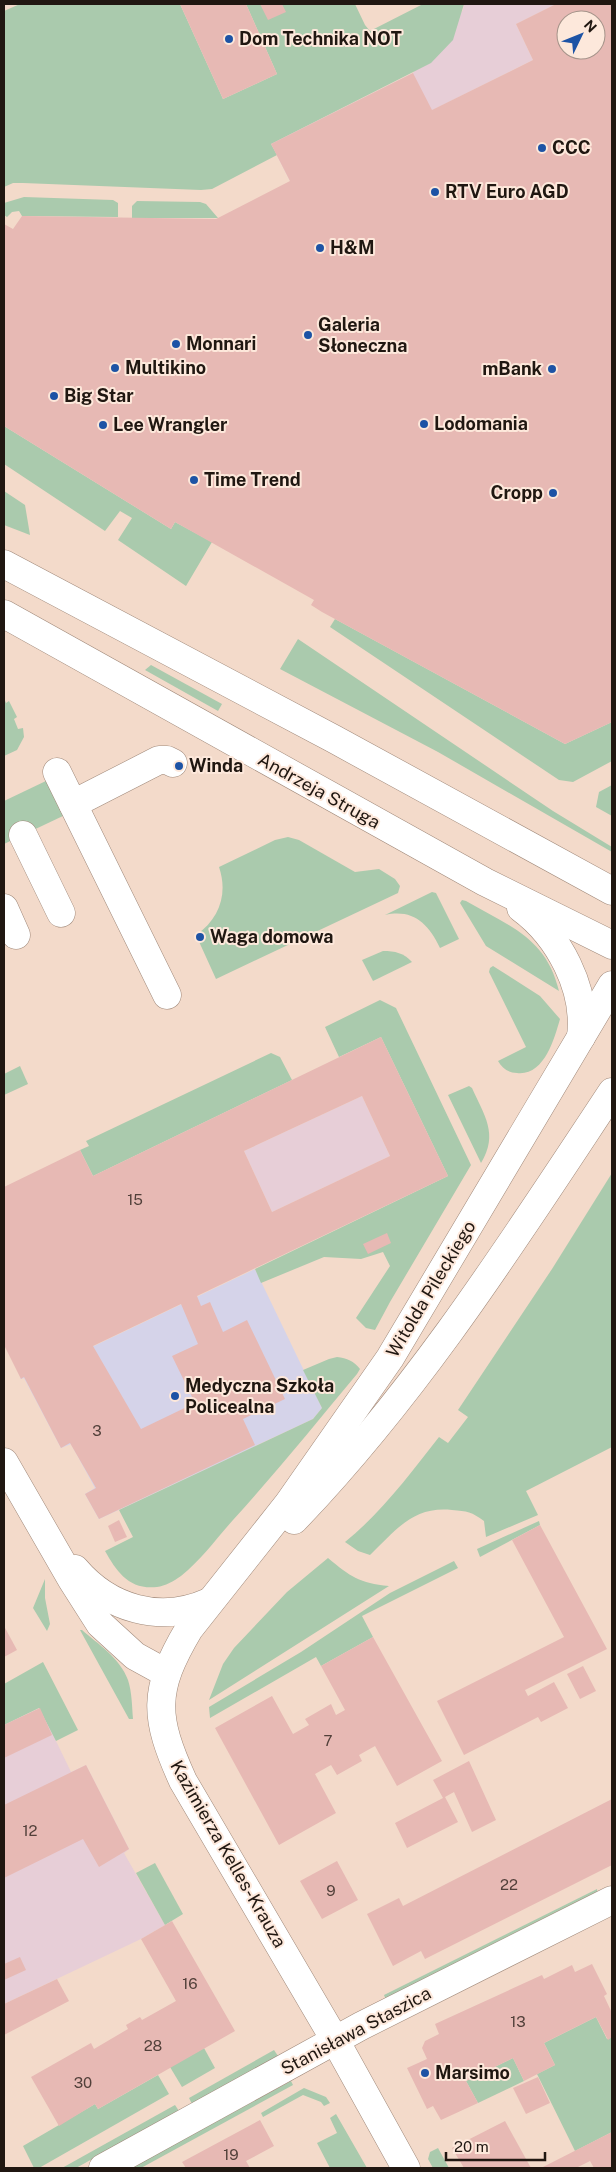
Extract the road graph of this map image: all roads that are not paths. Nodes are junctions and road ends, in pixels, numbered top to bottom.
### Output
1 (4, 564) edge
2 (4, 614) edge
3 (173, 763) dead end
4 (57, 772) dead end
5 (73, 804) junction
6 (23, 835) dead end
7 (561, 863) junction
8 (612, 871) edge
9 (486, 882) junction
10 (612, 891) edge
11 (4, 908) edge
12 (61, 914) dead end
13 (16, 935) dead end
14 (612, 945) edge
15 (612, 986) edge
16 (167, 995) dead end
17 (581, 1037) junction
18 (612, 1092) edge
19 (4, 1462) edge
20 (42, 1529) junction
21 (228, 1580) junction
22 (209, 1602) junction
23 (166, 1673) junction
24 (612, 1900) edge
25 (335, 2040) junction
26 (103, 2168) edge
27 (406, 2168) edge

1 - 7 street
2 - 9 street, Andrzeja Struga
3 - 5 street
4 - 5 street
5 - 16 street
6 - 12 street
7 - 8 street
7 - 10 street
9 - 14 street, Andrzeja Struga
9 - 17 street
11 - 13 street
15 - 17 street, Witolda Pileckiego
17 - 21 street, Witolda Pileckiego
18 - 21 street, Witolda Pileckiego
19 - 20 street
20 - 22 street
20 - 23 street
21 - 22 street, Witolda Pileckiego
22 - 23 street, Witolda Pileckiego
23 - 25 street, Kazimierza Kelles-Krauza
24 - 25 street, Stanisława Staszica
25 - 26 street, Stanisława Staszica
25 - 27 street, Kazimierza Kelles-Krauza

